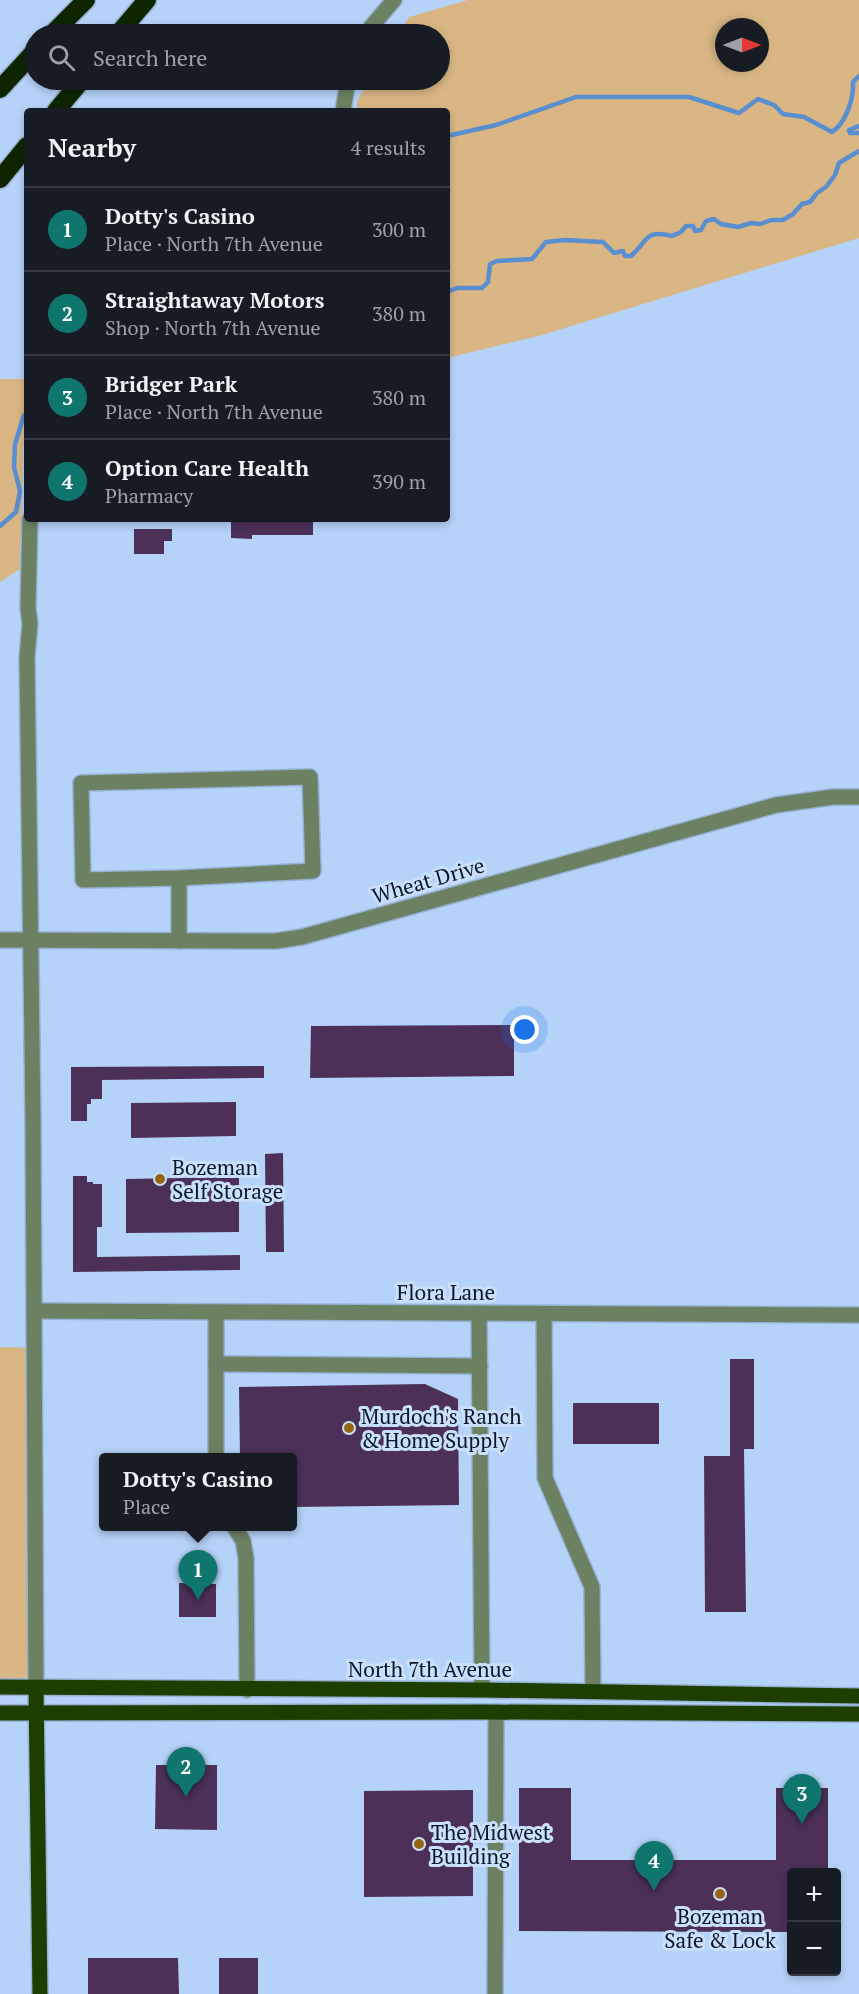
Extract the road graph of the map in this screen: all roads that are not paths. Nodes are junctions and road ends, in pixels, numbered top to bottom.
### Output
1 (86, 0) edge
2 (147, 0) edge
3 (393, 0) edge
4 (62, 24) edge
5 (127, 24) edge
6 (373, 24) edge
7 (24, 63) edge
8 (0, 89) edge
9 (74, 90) edge
10 (346, 90) edge
11 (59, 108) edge
12 (343, 108) edge
13 (24, 150) edge
14 (0, 179) edge
15 (30, 522) edge
16 (859, 797) edge
17 (179, 878) junction
18 (0, 940) edge
19 (31, 941) junction
20 (179, 941) junction
21 (34, 1311) junction
22 (216, 1312) junction
23 (479, 1313) junction
24 (544, 1314) junction
25 (859, 1315) edge
26 (216, 1364) junction
27 (480, 1366) junction
28 (216, 1453) edge
29 (237, 1531) edge
30 (0, 1687) edge
31 (36, 1688) junction
32 (247, 1690) junction
33 (482, 1690) junction
34 (593, 1692) junction
35 (859, 1696) edge
36 (496, 1712) junction
37 (0, 1713) edge
38 (36, 1713) junction
39 (859, 1714) edge
40 (40, 1994) edge
41 (495, 1994) edge

1 - 4 highway
2 - 5 highway
3 - 6 street
7 - 8 highway
9 - 11 highway
10 - 12 street
13 - 14 highway
15 - 19 street
16 - 20 street, Wheat Drive
17 - 17 street
17 - 20 street
18 - 19 street, Wheat Drive
19 - 20 street, Wheat Drive
19 - 21 street
21 - 22 street, Flora Lane
21 - 31 street
22 - 23 street, Flora Lane
22 - 26 street
23 - 24 street, Flora Lane
23 - 27 street
24 - 25 street, Flora Lane
24 - 34 street
26 - 27 street
26 - 28 street
27 - 33 street
29 - 32 street
30 - 31 main road, North 7th Avenue
31 - 32 main road, North 7th Avenue
31 - 38 main road
32 - 33 main road, North 7th Avenue
33 - 34 main road, North 7th Avenue
34 - 35 main road, North 7th Avenue
36 - 38 main road, North 7th Avenue
36 - 39 main road, North 7th Avenue
36 - 41 street
37 - 38 main road, North 7th Avenue
38 - 40 main road

